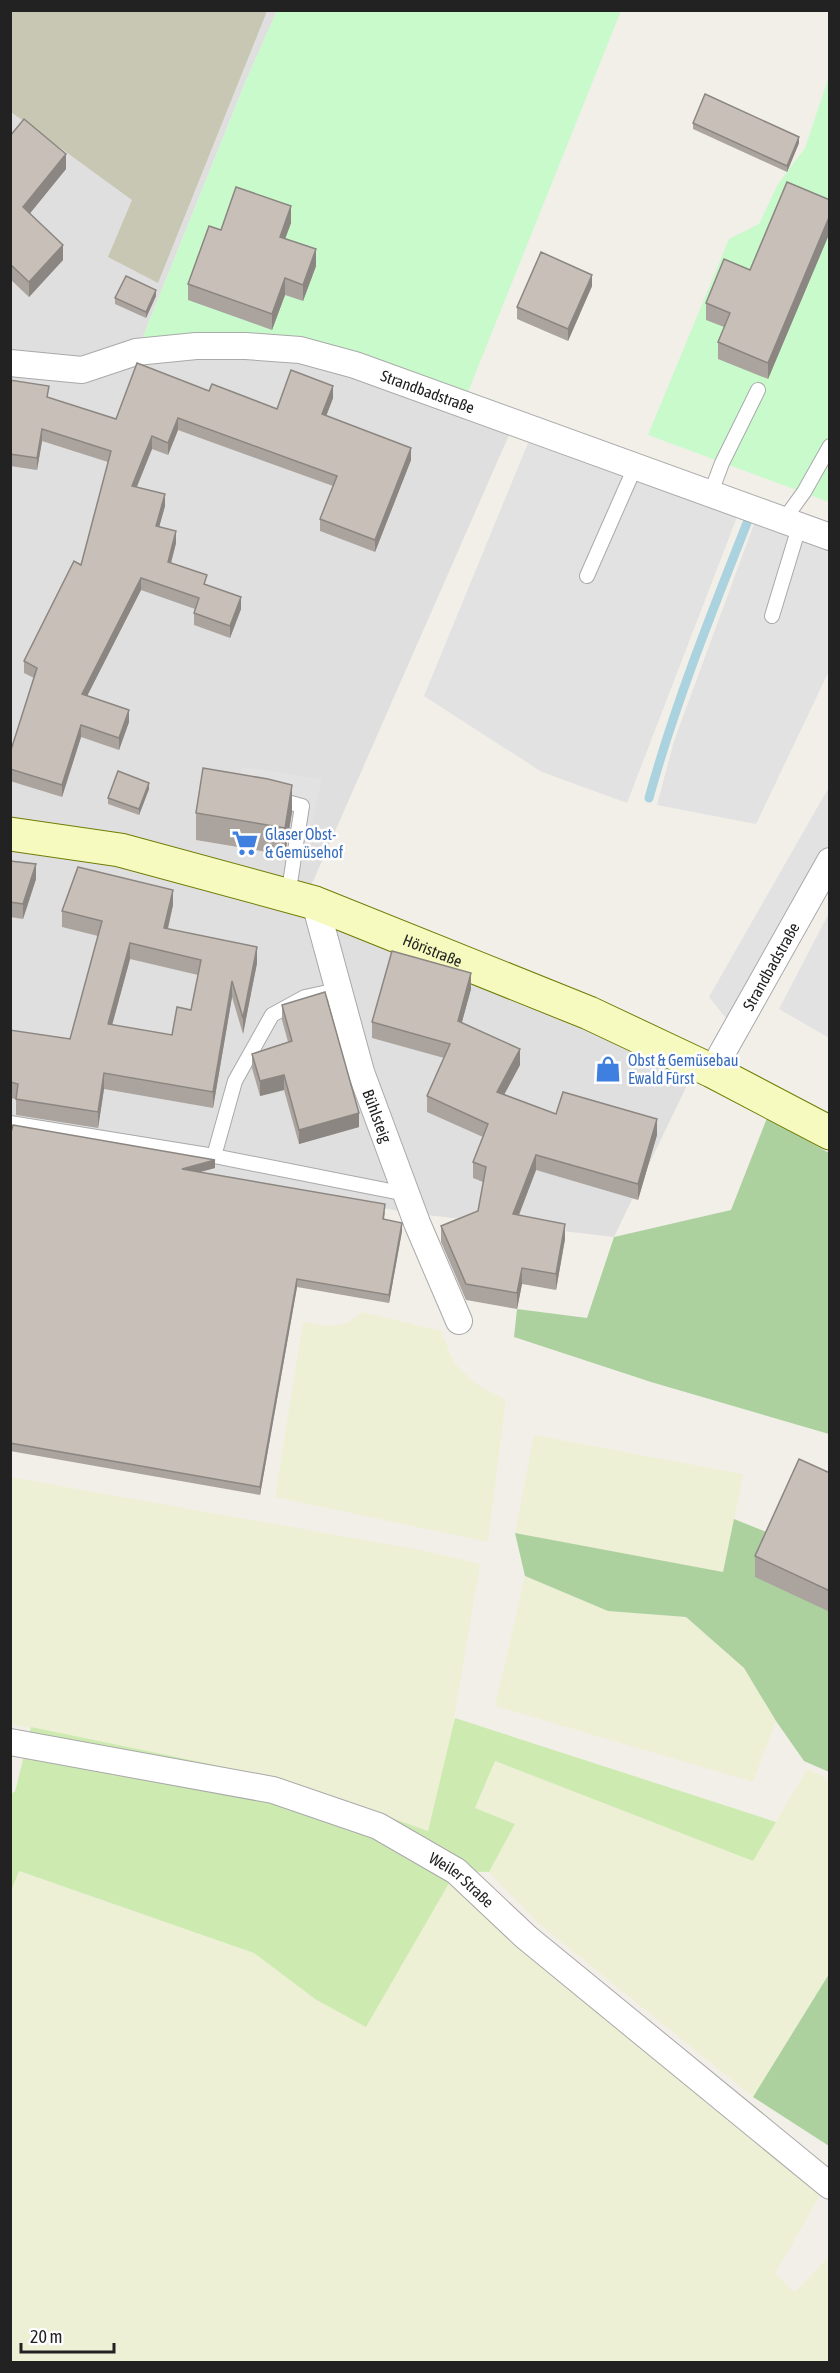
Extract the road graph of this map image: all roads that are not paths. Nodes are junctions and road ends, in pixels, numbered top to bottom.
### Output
1 (10, 363) edge
2 (758, 390) dead end
3 (830, 446) edge
4 (635, 467) junction
5 (710, 495) junction
6 (791, 524) junction
7 (830, 537) edge
8 (587, 576) dead end
9 (772, 616) dead end
10 (258, 793) edge
11 (10, 834) edge
12 (830, 861) edge
13 (301, 900) junction
14 (338, 990) junction
15 (712, 1071) junction
16 (10, 1123) edge
17 (830, 1133) edge
18 (214, 1156) junction
19 (406, 1194) junction
20 (459, 1321) dead end
21 (10, 1742) edge
22 (830, 2186) edge

1 - 4 street, Strandbadstraße
2 - 5 lane
3 - 6 lane
4 - 5 street, Strandbadstraße
4 - 8 lane
5 - 6 street, Strandbadstraße
6 - 7 street, Strandbadstraße
6 - 9 lane
10 - 13 lane
11 - 13 main road, Höristraße
12 - 15 street, Strandbadstraße
13 - 14 street, Bühlsteig
13 - 15 main road, Höristraße
14 - 18 lane
14 - 19 street, Bühlsteig
15 - 17 main road, Höristraße
16 - 18 lane
18 - 19 lane
19 - 20 street, Bühlsteig
21 - 22 street, Weiler Straße

